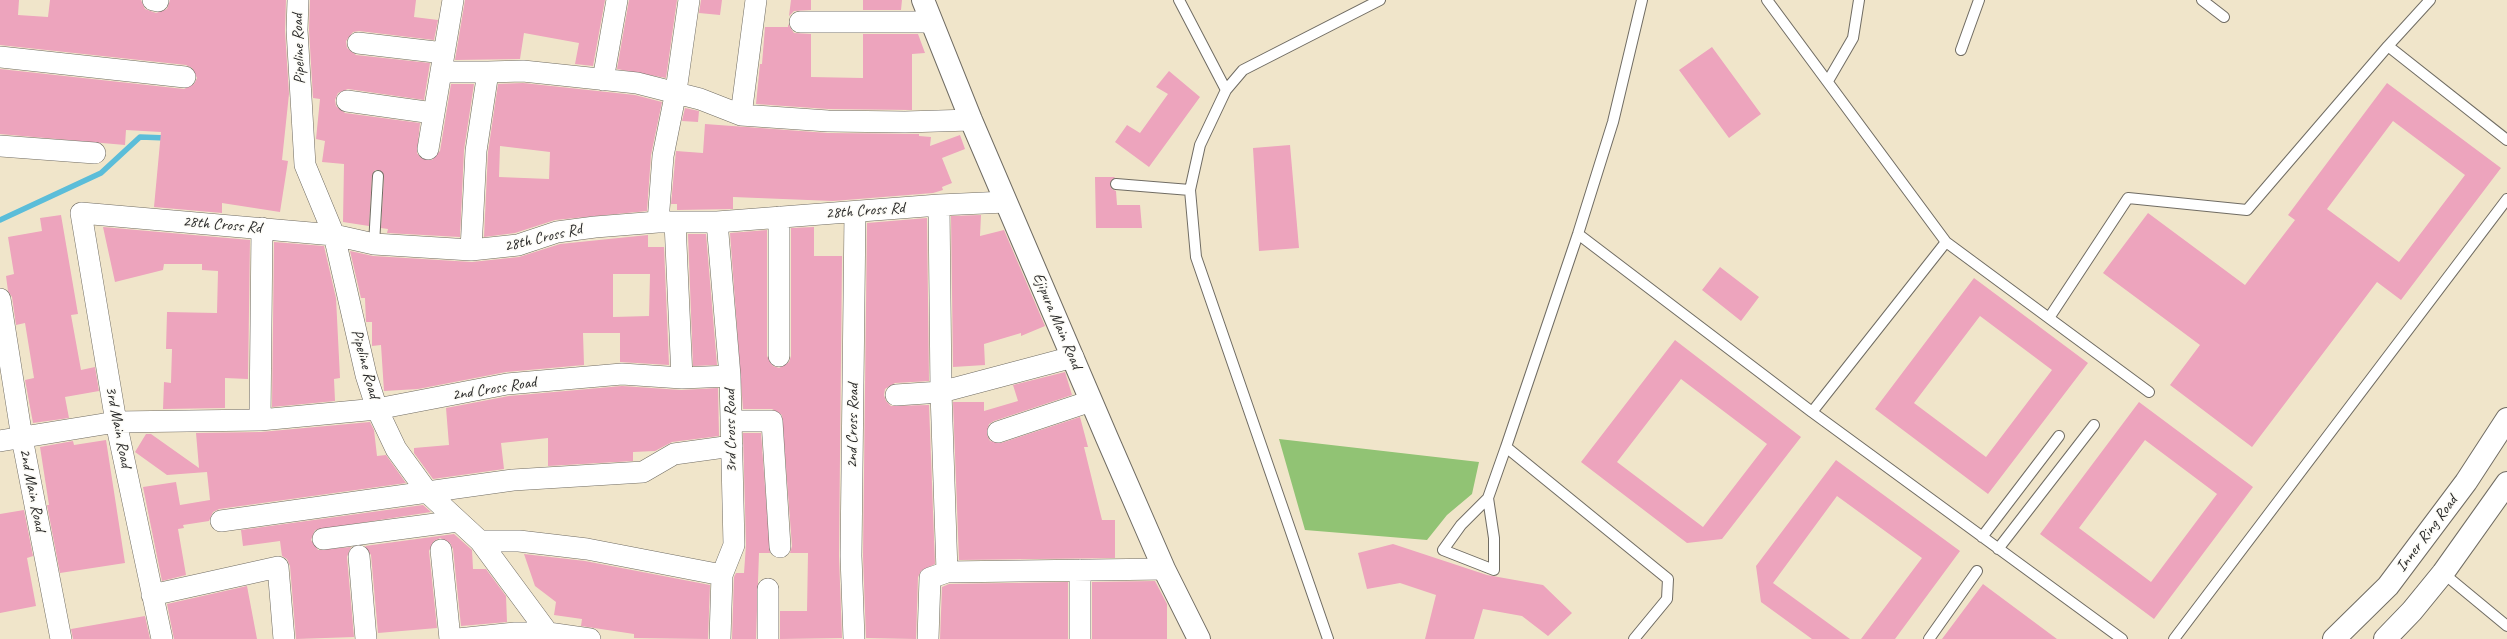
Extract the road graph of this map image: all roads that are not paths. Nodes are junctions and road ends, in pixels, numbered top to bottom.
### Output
1 (298, 0) edge
2 (453, 0) edge
3 (617, 0) edge
4 (689, 0) edge
5 (756, 0) edge
6 (923, 0) edge
7 (1179, 0) edge
8 (1380, 0) edge
9 (1642, 0) edge
10 (1767, 0) edge
11 (1859, 0) edge
12 (1979, 0) edge
13 (2202, 0) edge
14 (2430, 0) edge
15 (2224, 18) dead end
16 (800, 22) dead end
17 (932, 22) junction
18 (358, 43) dead end
19 (2388, 46) junction
20 (1961, 50) dead end
21 (0, 57) edge
22 (442, 63) junction
23 (488, 72) junction
24 (185, 77) dead end
25 (603, 80) junction
26 (1828, 81) junction
27 (1226, 90) junction
28 (676, 91) junction
29 (347, 101) dead end
30 (433, 113) junction
31 (741, 116) junction
32 (971, 120) junction
33 (2507, 140) edge
34 (0, 146) edge
35 (428, 149) dead end
36 (95, 153) dead end
37 (378, 176) dead end
38 (1116, 184) dead end
39 (1190, 190) junction
40 (2507, 199) edge
41 (1006, 202) junction
42 (939, 205) junction
43 (855, 212) junction
44 (81, 213) joint
45 (779, 217) junction
46 (667, 222) junction
47 (717, 222) junction
48 (262, 228) junction
49 (1578, 234) junction
50 (334, 235) junction
51 (1946, 242) junction
52 (374, 244) junction
53 (471, 250) junction
54 (0, 299) edge
55 (2049, 318) junction
56 (3, 342) edge
57 (779, 356) dead end
58 (1073, 357) junction
59 (730, 376) junction
60 (682, 378) junction
61 (941, 392) junction
62 (2149, 392) dead end
63 (896, 395) dead end
64 (1091, 402) junction
65 (377, 409) junction
66 (1812, 412) junction
67 (2507, 419) edge
68 (260, 420) junction
69 (731, 421) junction
70 (116, 422) junction
71 (2094, 425) dead end
72 (998, 432) dead end
73 (2059, 436) dead end
74 (22, 438) junction
75 (0, 441) edge
76 (732, 446) junction
77 (1506, 447) junction
78 (2507, 483) edge
79 (428, 494) junction
80 (1488, 498) junction
81 (221, 521) dead end
82 (458, 521) junction
83 (1982, 537) junction
84 (323, 539) dead end
85 (480, 541) junction
86 (780, 547) dead end
87 (1998, 549) junction
88 (441, 550) dead end
89 (360, 556) dead end
90 (1164, 569) junction
91 (1080, 570) junction
92 (1977, 571) dead end
93 (947, 572) junction
94 (2443, 573) junction
95 (722, 575) junction
96 (768, 589) dead end
97 (152, 595) junction
98 (2507, 626) edge
99 (548, 633) junction
100 (515, 636) edge
101 (577, 638) edge
102 (61, 639) edge
103 (162, 639) edge
104 (284, 639) edge
105 (366, 639) edge
106 (450, 639) edge
107 (458, 639) edge
108 (720, 639) edge
109 (768, 639) edge
110 (854, 639) edge
111 (928, 639) edge
112 (1080, 639) edge
113 (1199, 639) edge
114 (1328, 639) edge
115 (1634, 639) edge
116 (1929, 639) edge
117 (2122, 639) edge
118 (2174, 639) edge
119 (2334, 639) edge
120 (2385, 639) edge

1 - 50 street, Pipeline Road
2 - 22 street
3 - 25 street
4 - 28 street
5 - 31 street
6 - 17 street, Ejipura Main Road
7 - 27 lane
8 - 27 lane
9 - 49 lane
10 - 26 lane
11 - 26 lane
12 - 20 lane
13 - 15 lane
14 - 19 lane
16 - 17 street
17 - 32 street, Ejipura Main Road
18 - 22 street
19 - 33 lane
19 - 55 lane
21 - 24 street
22 - 23 street
22 - 30 street
23 - 25 street
23 - 53 street
25 - 28 street
26 - 51 lane
27 - 39 lane
28 - 31 street
28 - 46 street
29 - 30 street
30 - 35 street
31 - 32 street
32 - 41 street, Ejipura Main Road
34 - 36 street
37 - 52 lane
38 - 39 lane
39 - 114 lane
40 - 118 lane
41 - 42 street, 28th Cross Rd
41 - 58 street, Ejipura Main Road
42 - 43 street, 28th Cross Rd
42 - 61 street
43 - 45 street, 28th Cross Rd
43 - 110 street, 2nd Cross Road
44 - 48 street, 28th Cross Rd
44 - 70 street, 3rd Main Road
45 - 47 street, 28th Cross Rd
45 - 57 street
46 - 47 street, 28th Cross Rd
46 - 53 street, 28th Cross Rd
46 - 60 street
47 - 59 street, 3rd Cross Road
48 - 50 street, 28th Cross Rd
48 - 68 street
49 - 66 lane
49 - 77 lane
50 - 52 street, 28th Cross Rd
50 - 65 street, Pipeline Road
51 - 55 lane
51 - 66 lane
52 - 53 street, 28th Cross Rd
54 - 56 street, 2nd Main Road
55 - 62 lane
56 - 74 street, 2nd Main Road
58 - 61 street
58 - 64 street, Ejipura Main Road
59 - 60 street, 2nd Cross Road
59 - 69 street, 3rd Cross Road
60 - 65 street, 2nd Cross Road
61 - 63 street
61 - 93 street
64 - 72 street
64 - 90 street, Ejipura Main Road
65 - 68 street, 2nd Cross Road
65 - 79 street, Pipeline Road
66 - 83 lane
67 - 119 street, Inner Ring Road
68 - 70 street, 2nd Cross Road
69 - 76 street, 3rd Cross Road
69 - 86 street
70 - 74 street, 2nd Cross Road
70 - 97 street, 3rd Main Road
71 - 87 lane
73 - 83 lane
74 - 75 street, 2nd Cross Road
74 - 102 street, 2nd Main Road
76 - 79 street
76 - 95 street, 3rd Cross Road
77 - 80 lane
77 - 115 lane
78 - 94 street
79 - 81 street
79 - 82 street, Pipeline Road
80 - 80 lane
82 - 84 street
82 - 85 street, Pipeline Road
83 - 87 lane
85 - 95 street
85 - 99 street, Pipeline Road
87 - 117 lane
88 - 106 street
89 - 105 street
90 - 91 street
90 - 113 street, Ejipura Main Road
91 - 93 street
91 - 112 street
92 - 116 lane
93 - 111 street
94 - 98 lane
94 - 120 street
95 - 108 street, 3rd Cross Road
96 - 109 street
97 - 103 street, 3rd Main Road
97 - 104 street
99 - 100 street
99 - 101 street
100 - 107 street

